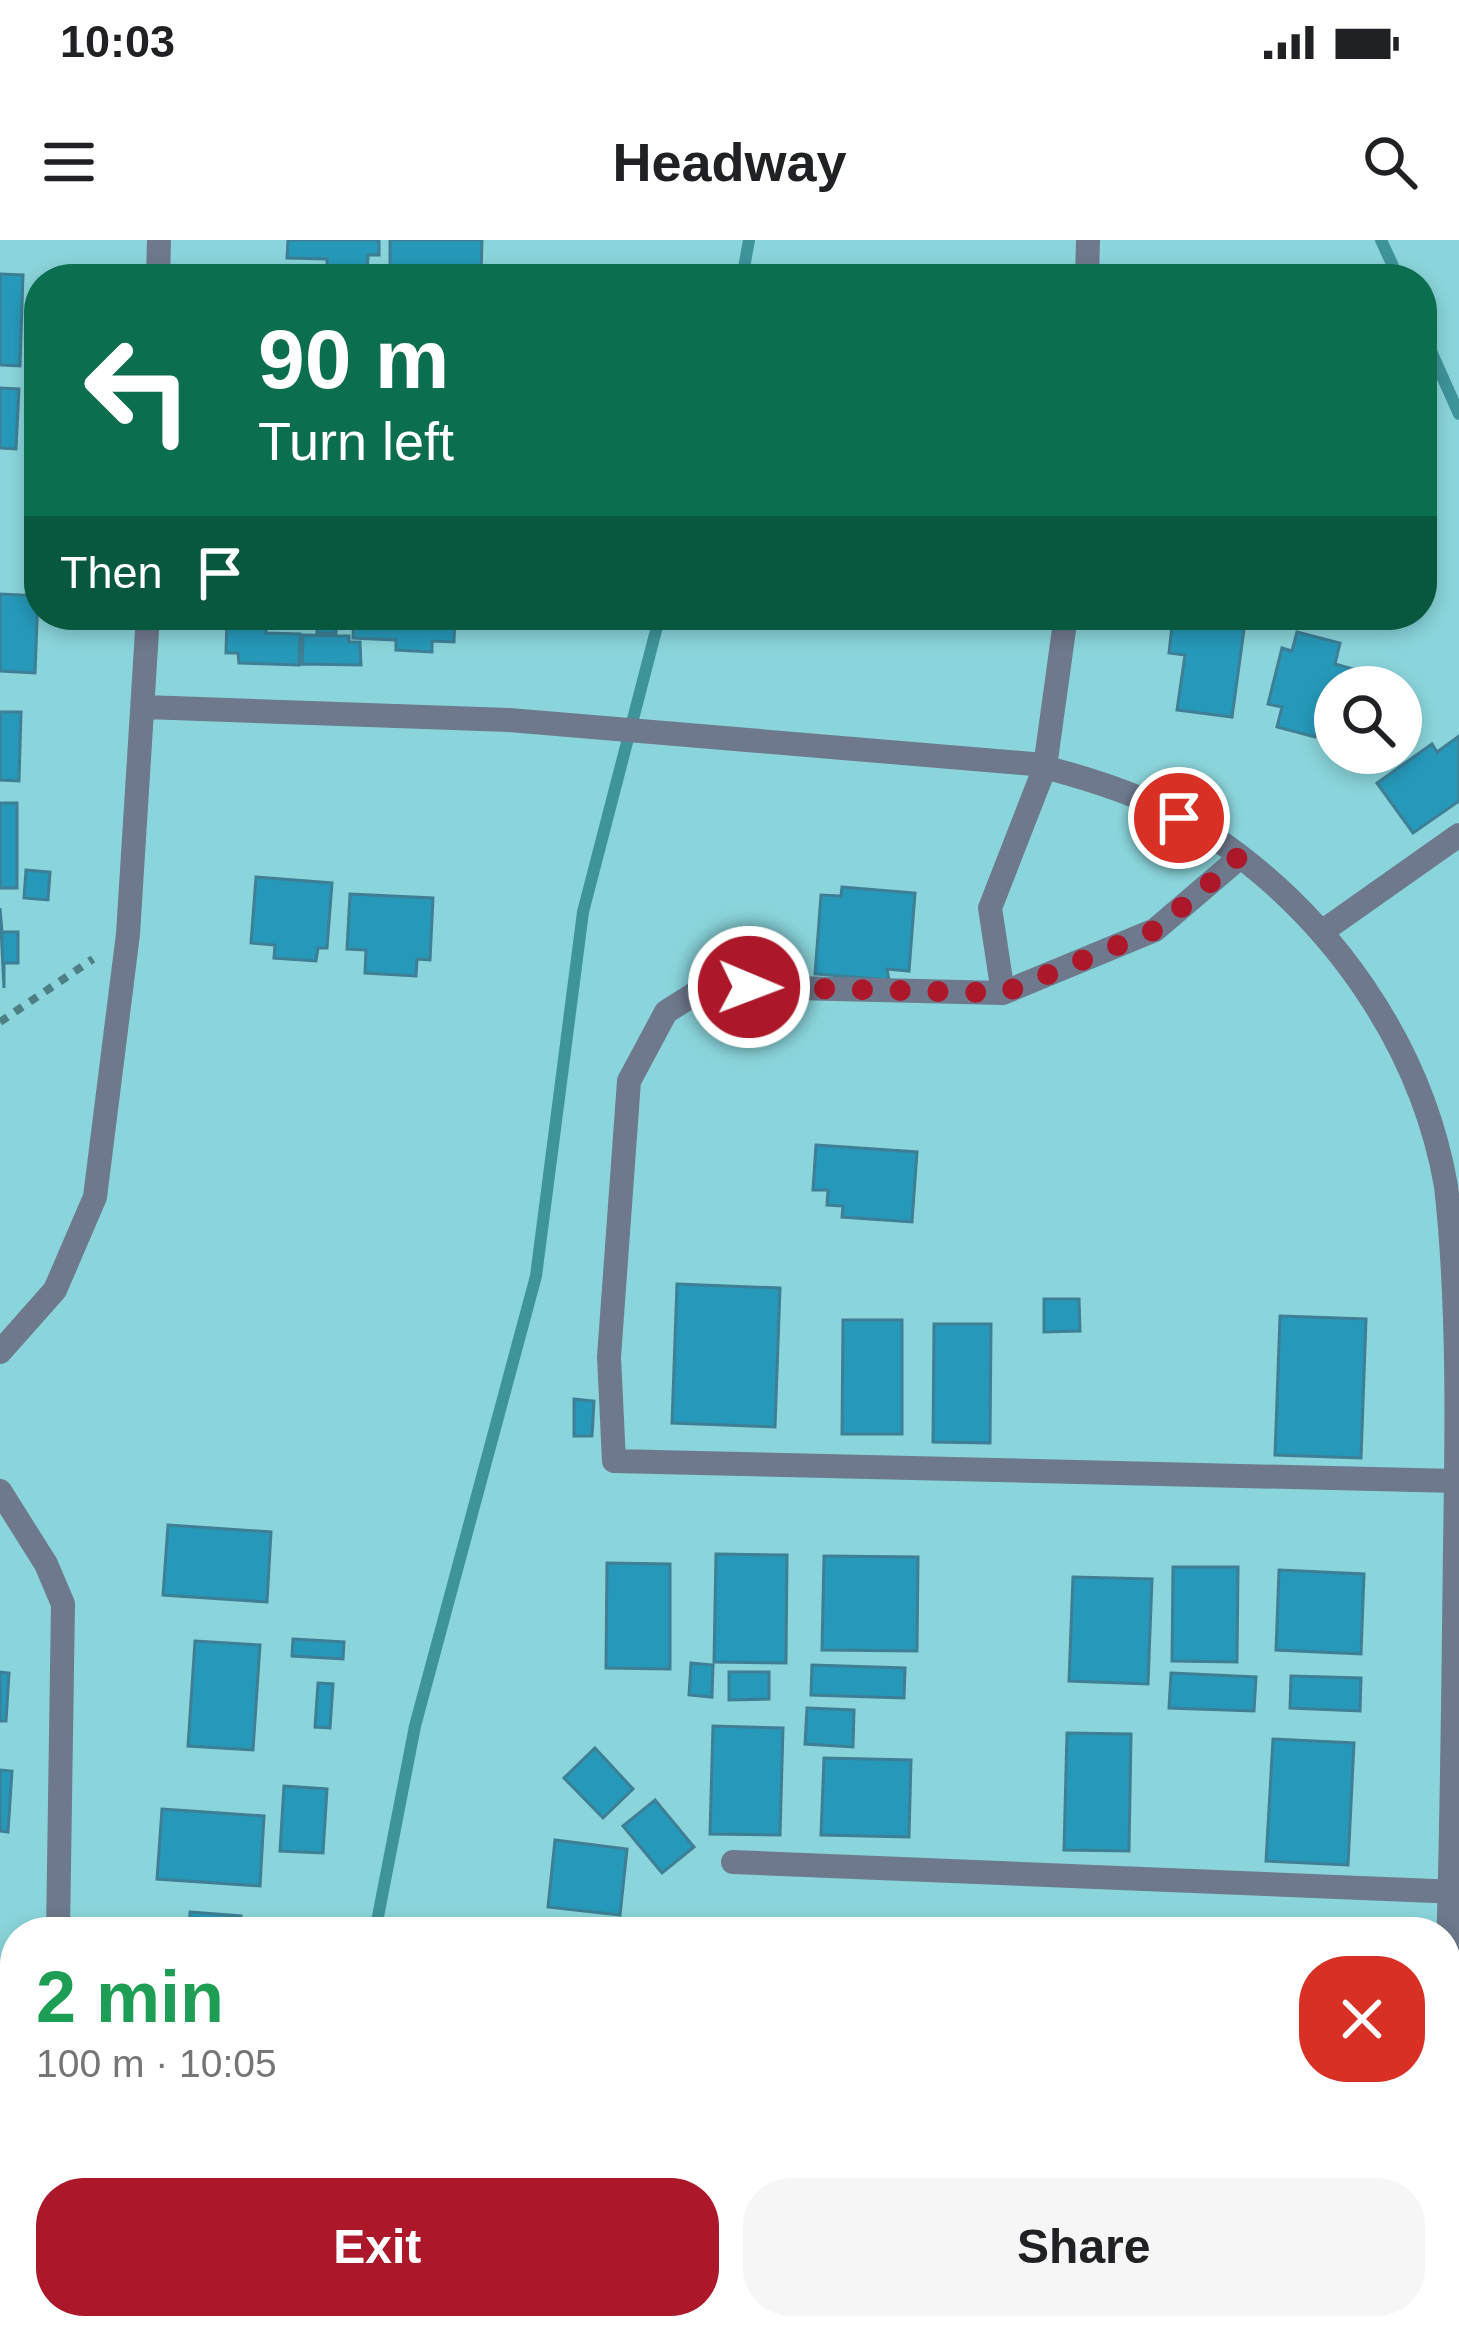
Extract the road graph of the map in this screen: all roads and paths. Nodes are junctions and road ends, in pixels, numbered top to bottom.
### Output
1 (148, 630) edge
2 (1064, 630) edge
3 (145, 707) junction
4 (1046, 767) junction
5 (1459, 835) edge
6 (1238, 859) junction
7 (1323, 931) junction
8 (128, 934) junction
9 (1003, 993) junction
10 (0, 1022) edge
11 (1457, 1278) edge
12 (0, 1352) edge
13 (1456, 1481) edge
14 (0, 1491) edge
15 (733, 1862) dead end
16 (1455, 1891) edge
17 (58, 1917) edge

1 - 3 street
2 - 4 street
3 - 4 street
3 - 8 street
4 - 6 street
4 - 9 street
5 - 7 street
6 - 7 street
6 - 9 street
7 - 11 street
8 - 10 path
8 - 12 street
9 - 13 street
11 - 13 street
13 - 16 street
14 - 17 street
15 - 16 street

